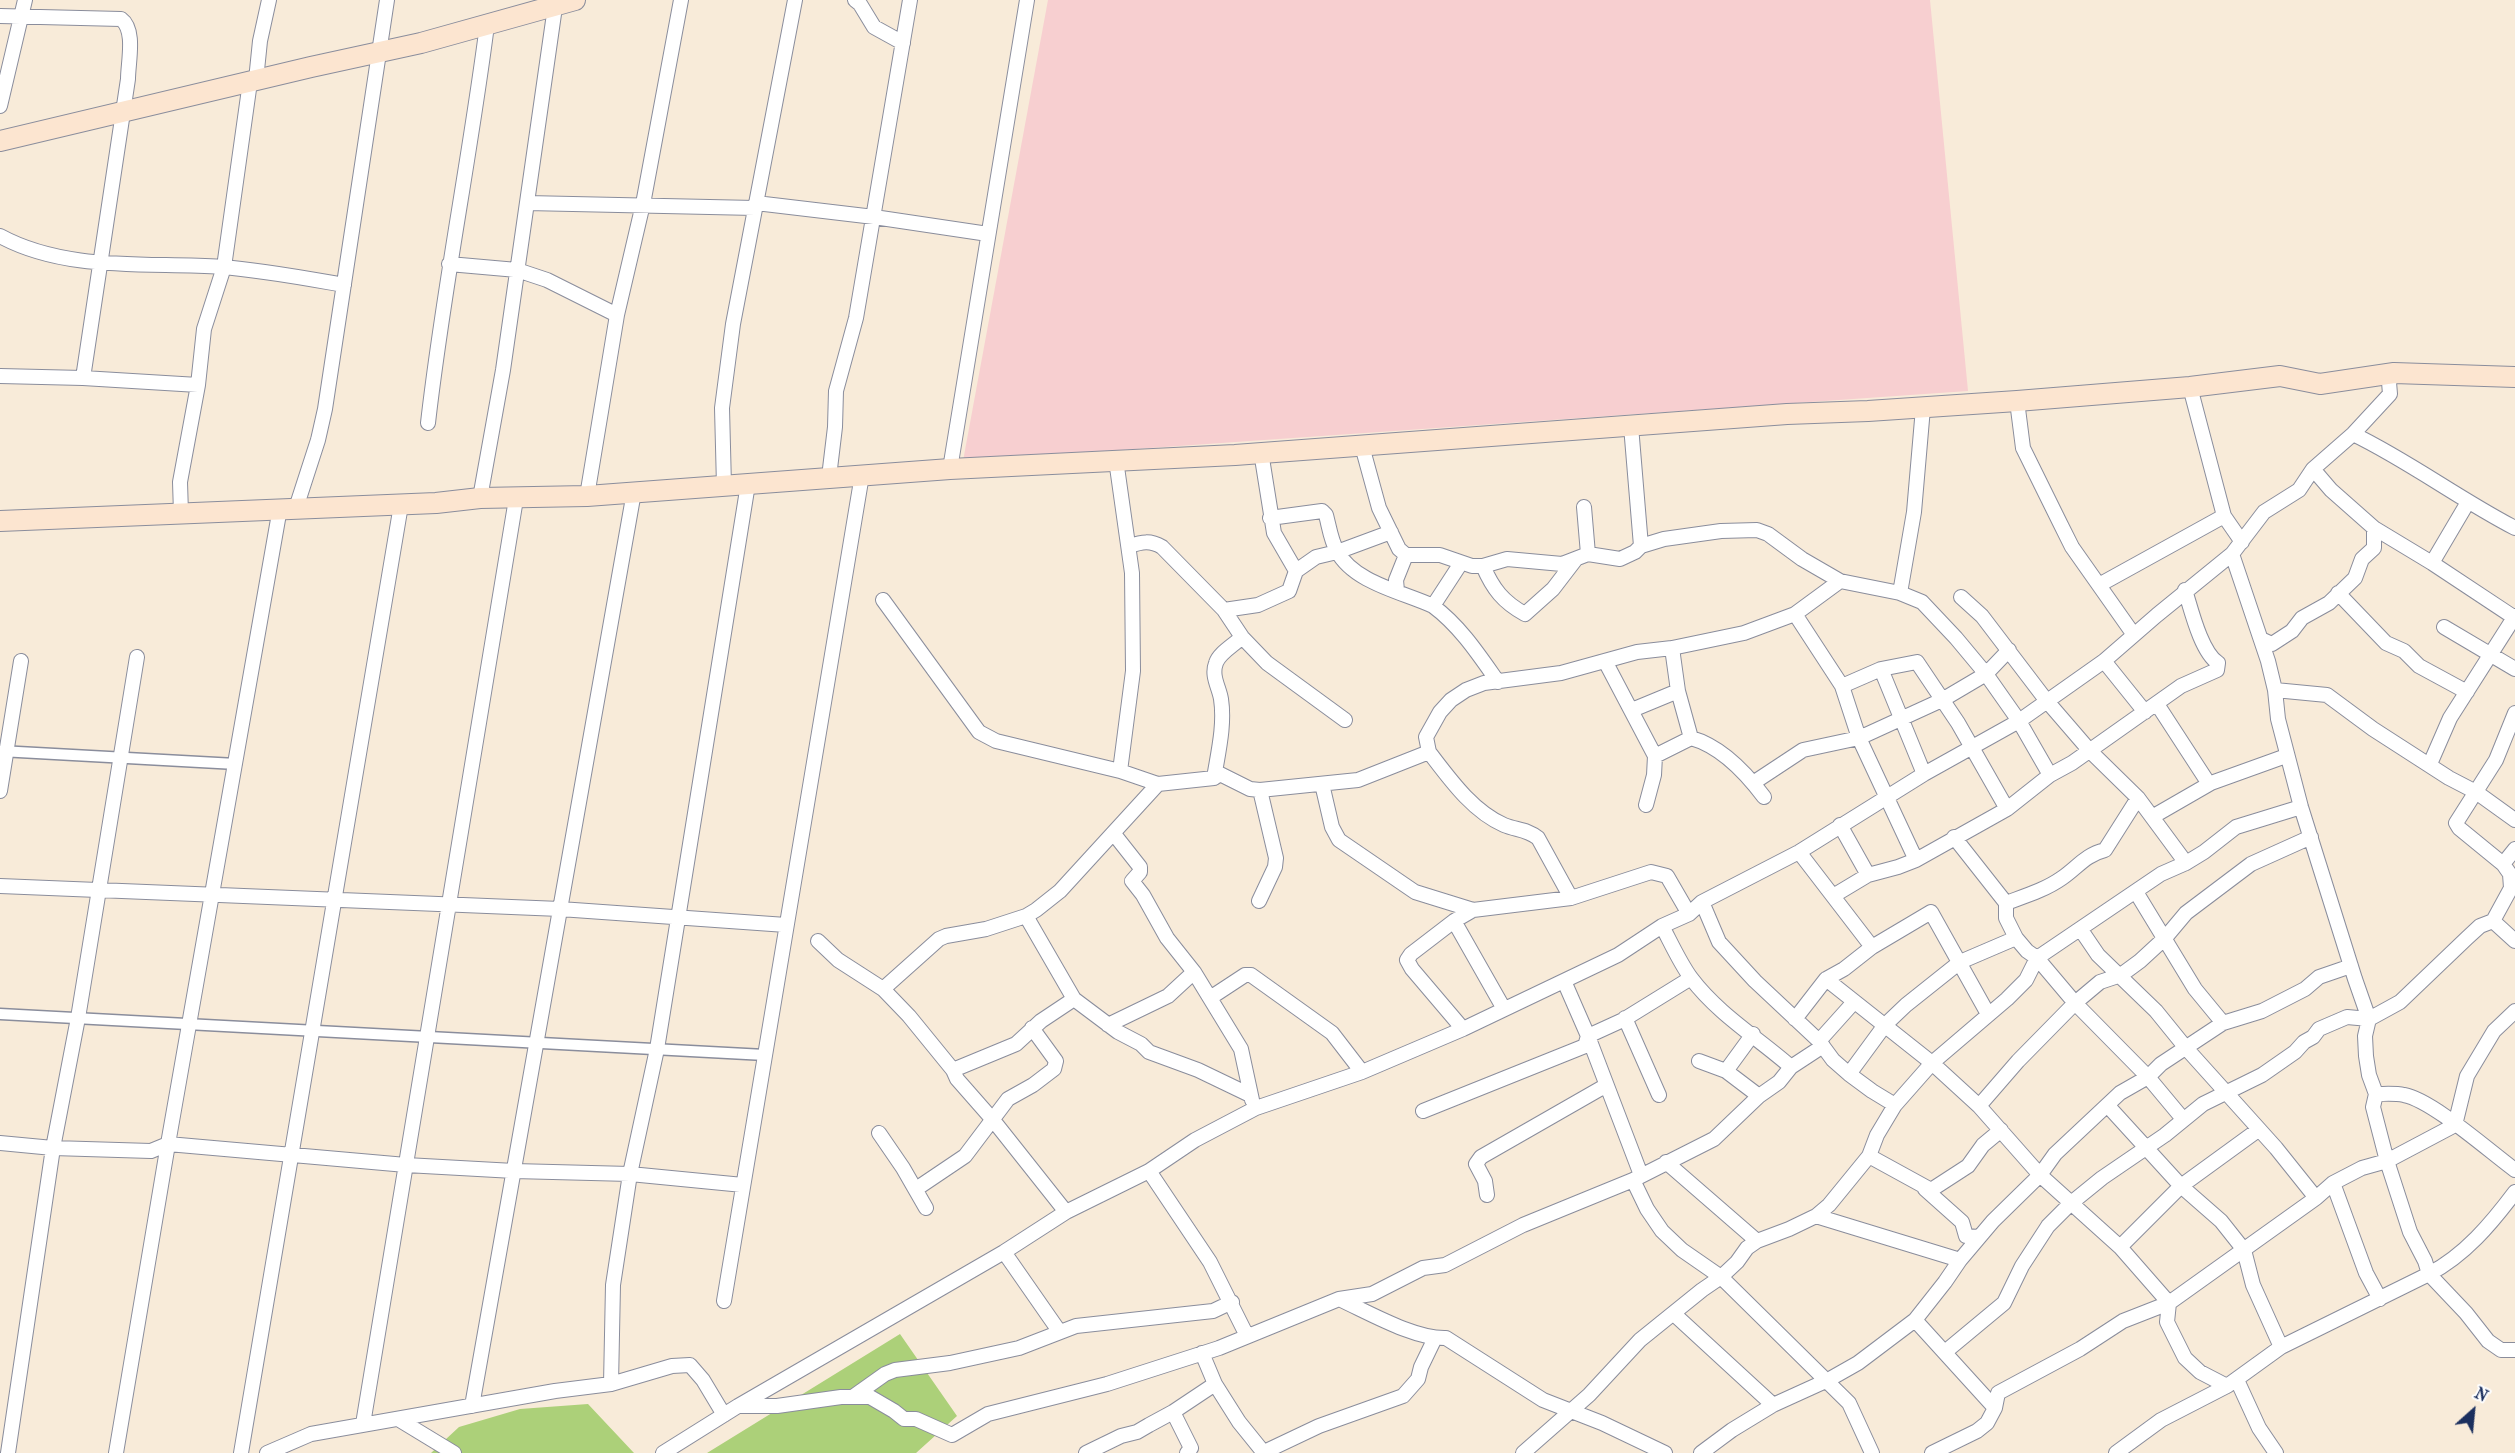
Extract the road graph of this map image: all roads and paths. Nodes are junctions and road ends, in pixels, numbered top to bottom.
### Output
1 (25, 0) edge
2 (269, 0) edge
3 (387, 0) edge
4 (575, 0) edge
5 (681, 0) edge
6 (795, 0) edge
7 (855, 0) edge
8 (910, 0) edge
9 (1027, 0) edge
10 (555, 7) junction
11 (0, 16) edge
12 (21, 18) junction
13 (487, 25) junction
14 (903, 43) junction
15 (378, 53) junction
16 (253, 81) junction
17 (0, 106) edge
18 (123, 113) junction
19 (0, 141) edge
20 (527, 203) junction
21 (643, 204) junction
22 (755, 205) junction
23 (874, 217) junction
24 (988, 234) junction
25 (0, 236) edge
26 (101, 262) junction
27 (449, 264) junction
28 (224, 267) junction
29 (517, 270) junction
30 (344, 285) junction
31 (617, 315) junction
32 (2394, 373) junction
33 (0, 376) edge
34 (2515, 377) edge
35 (83, 378) junction
36 (198, 385) junction
37 (2190, 387) junction
38 (2017, 400) junction
39 (1923, 408) junction
40 (428, 423) dead end
41 (1631, 426) junction
42 (2353, 434) junction
43 (1362, 446) junction
44 (1261, 452) junction
45 (1116, 460) junction
46 (950, 469) junction
47 (2313, 469) junction
48 (862, 476) junction
49 (829, 477) junction
50 (748, 484) junction
51 (724, 486) junction
52 (634, 492) junction
53 (587, 496) junction
54 (480, 498) junction
55 (516, 499) junction
56 (2468, 502) junction
57 (401, 505) junction
58 (1584, 507) dead end
59 (288, 508) junction
60 (181, 513) junction
61 (2224, 516) junction
62 (1270, 518) junction
63 (0, 521) edge
64 (2374, 528) junction
65 (2515, 528) edge
66 (1391, 532) junction
67 (2242, 542) junction
68 (1130, 546) junction
69 (1641, 546) junction
70 (1337, 552) junction
71 (2232, 554) junction
72 (1407, 555) junction
73 (1582, 556) junction
74 (1461, 563) junction
75 (2432, 563) junction
76 (1483, 566) junction
77 (1296, 571) junction
78 (1840, 581) junction
79 (2099, 585) junction
80 (1397, 591) junction
81 (2186, 591) junction
82 (1900, 593) junction
83 (2338, 593) junction
84 (1961, 597) dead end
85 (883, 600) dead end
86 (1433, 606) junction
87 (1224, 610) junction
88 (1795, 614) junction
89 (2515, 618) edge
90 (2444, 627) dead end
91 (2134, 635) junction
92 (1242, 638) junction
93 (2261, 639) junction
94 (1672, 648) junction
95 (2009, 650) junction
96 (2489, 656) junction
97 (137, 657) dead end
98 (21, 661) dead end
99 (1605, 661) junction
100 (2104, 661) junction
101 (1881, 669) junction
102 (2515, 669) edge
103 (1986, 674) junction
104 (1498, 682) junction
105 (1842, 686) junction
106 (2275, 690) junction
107 (1678, 691) junction
108 (2467, 692) junction
109 (1942, 700) junction
110 (2046, 700) junction
111 (2157, 704) junction
112 (1632, 710) junction
113 (2145, 712) junction
114 (2515, 713) edge
115 (1903, 718) junction
116 (1345, 720) dead end
117 (2019, 721) junction
118 (1691, 738) junction
119 (1858, 738) junction
120 (1972, 748) junction
121 (3, 751) edge
122 (2090, 751) junction
123 (1429, 752) junction
124 (1655, 756) junction
125 (2286, 756) junction
126 (120, 758) junction
127 (236, 764) junction
128 (2430, 764) junction
129 (1120, 771) junction
130 (1924, 774) junction
131 (2050, 775) junction
132 (1214, 778) junction
133 (1754, 783) junction
134 (1158, 784) junction
135 (1322, 784) junction
136 (2209, 784) junction
137 (1260, 790) junction
138 (0, 791) edge
139 (2476, 792) junction
140 (1764, 797) dead end
141 (1887, 797) junction
142 (2138, 798) junction
143 (1646, 805) dead end
144 (2301, 807) junction
145 (2007, 809) junction
146 (2152, 817) junction
147 (2515, 820) edge
148 (1840, 825) junction
149 (1114, 834) junction
150 (1954, 837) junction
151 (2311, 837) junction
152 (2515, 849) edge
153 (1799, 852) junction
154 (1916, 860) junction
155 (2187, 863) junction
156 (2504, 864) junction
157 (1868, 875) junction
158 (0, 886) edge
159 (99, 890) junction
160 (2136, 892) junction
161 (213, 895) junction
162 (1833, 896) junction
163 (1571, 898) junction
164 (334, 900) junction
165 (1259, 901) dead end
166 (1702, 902) junction
167 (2006, 903) junction
168 (449, 904) junction
169 (560, 909) junction
170 (1473, 910) junction
171 (1689, 914) junction
172 (678, 916) junction
173 (1026, 916) junction
174 (1454, 921) junction
175 (2493, 921) junction
176 (786, 925) junction
177 (1662, 926) junction
178 (2081, 930) junction
179 (2016, 938) junction
180 (2165, 938) junction
181 (818, 941) dead end
182 (2515, 941) edge
183 (1872, 947) junction
184 (2037, 958) junction
185 (1960, 962) junction
186 (2351, 966) junction
187 (1194, 972) junction
188 (2121, 975) junction
189 (1691, 978) junction
190 (1826, 979) junction
191 (1564, 981) junction
192 (883, 989) junction
193 (1210, 998) junction
194 (1074, 999) junction
195 (1854, 1002) junction
196 (2075, 1003) junction
197 (1504, 1009) junction
198 (2515, 1011) edge
199 (0, 1014) edge
200 (1988, 1014) junction
201 (78, 1018) junction
202 (1625, 1018) junction
203 (1795, 1019) junction
204 (2369, 1019) junction
205 (2223, 1023) junction
206 (191, 1024) junction
207 (1108, 1025) junction
208 (1885, 1025) junction
209 (1032, 1028) junction
210 (1463, 1029) junction
211 (312, 1031) junction
212 (1753, 1034) junction
213 (1588, 1036) junction
214 (427, 1037) junction
215 (537, 1043) junction
216 (1821, 1044) junction
217 (2186, 1048) junction
218 (657, 1049) junction
219 (765, 1055) junction
220 (1699, 1061) dead end
221 (1932, 1063) junction
222 (1791, 1067) junction
223 (952, 1070) junction
224 (1726, 1071) junction
225 (1362, 1072) junction
226 (1848, 1074) junction
227 (2148, 1077) junction
228 (1605, 1086) junction
229 (2225, 1092) junction
230 (2376, 1094) junction
231 (1659, 1095) dead end
232 (1759, 1096) junction
233 (1253, 1102) junction
234 (1895, 1105) junction
235 (1979, 1106) junction
236 (2108, 1106) junction
237 (1424, 1111) dead end
238 (2183, 1119) junction
239 (993, 1120) junction
240 (2455, 1125) junction
241 (2001, 1130) junction
242 (2258, 1130) junction
243 (879, 1133) dead end
244 (0, 1143) edge
245 (168, 1144) junction
246 (53, 1148) junction
247 (2144, 1148) junction
248 (292, 1156) junction
249 (1869, 1156) junction
250 (2387, 1161) junction
251 (1666, 1162) junction
252 (406, 1165) junction
253 (2515, 1170) edge
254 (1149, 1171) junction
255 (514, 1172) junction
256 (630, 1174) junction
257 (2040, 1175) junction
258 (1637, 1177) junction
259 (2333, 1183) junction
260 (744, 1185) junction
261 (2181, 1186) junction
262 (916, 1189) junction
263 (1925, 1189) junction
264 (2515, 1192) edge
265 (1487, 1195) dead end
266 (2316, 1198) junction
267 (2070, 1204) junction
268 (926, 1208) dead end
269 (1066, 1212) junction
270 (1816, 1216) junction
271 (1979, 1237) junction
272 (1758, 1241) junction
273 (2120, 1247) junction
274 (2244, 1250) junction
275 (1004, 1252) junction
276 (1960, 1260) junction
277 (2429, 1274) junction
278 (1721, 1277) junction
279 (1339, 1299) junction
280 (2380, 1299) junction
281 (724, 1301) dead end
282 (1232, 1302) junction
283 (2169, 1303) junction
284 (1674, 1314) junction
285 (1914, 1320) junction
286 (1059, 1331) junction
287 (1247, 1336) junction
288 (1436, 1338) junction
289 (2281, 1347) junction
290 (2515, 1350) edge
291 (1945, 1352) junction
292 (1202, 1353) junction
293 (1828, 1380) junction
294 (2232, 1383) junction
295 (611, 1384) junction
296 (1215, 1384) junction
297 (854, 1396) junction
298 (1773, 1405) junction
299 (472, 1406) junction
300 (738, 1406) junction
301 (1995, 1408) junction
302 (1572, 1410) junction
303 (1173, 1412) junction
304 (724, 1415) junction
305 (398, 1419) junction
306 (363, 1424) junction
307 (1192, 1451) edge
308 (8, 1453) edge
309 (116, 1453) edge
310 (242, 1453) edge
311 (267, 1453) edge
312 (454, 1453) edge
313 (663, 1453) edge
314 (1086, 1453) edge
315 (1263, 1453) edge
316 (1523, 1453) edge
317 (1665, 1453) edge
318 (1701, 1453) edge
319 (1872, 1453) edge
320 (1932, 1453) edge
321 (2116, 1453) edge
322 (2276, 1453) edge

1 - 12 street
2 - 16 street
3 - 15 street
4 - 10 main road
5 - 21 street
6 - 22 street
7 - 14 street
8 - 14 street
9 - 24 street
10 - 13 main road
10 - 20 street
11 - 12 street
12 - 17 street
12 - 18 street
13 - 15 main road
13 - 27 street
14 - 23 street
15 - 16 main road
15 - 30 street
16 - 18 main road
16 - 28 street
18 - 19 main road
18 - 26 street
20 - 21 street
20 - 29 street
21 - 22 street
21 - 31 street
22 - 23 street
22 - 51 street
23 - 24 street
23 - 49 street
24 - 46 street
25 - 26 street
26 - 28 street
26 - 35 street
27 - 29 street
27 - 40 street
28 - 30 street
28 - 36 street
29 - 31 street
29 - 54 street
30 - 59 street
31 - 53 street
32 - 34 main road
32 - 37 main road
32 - 42 street
33 - 35 street
35 - 36 street
36 - 60 street
37 - 38 main road
37 - 61 street
38 - 39 main road
38 - 79 street
39 - 41 main road
39 - 82 street
41 - 43 main road
41 - 69 street
42 - 47 street
42 - 56 street
43 - 44 main road
43 - 66 street
44 - 45 main road
44 - 62 street
45 - 46 main road
45 - 68 street
46 - 48 main road
47 - 64 street
47 - 67 street
48 - 49 main road
48 - 176 street
49 - 50 main road
50 - 51 main road
50 - 172 street
51 - 52 main road
52 - 53 main road
52 - 169 street
53 - 55 main road
54 - 55 main road
54 - 57 main road
55 - 168 street
56 - 65 street
56 - 75 street
57 - 59 main road
57 - 164 street
58 - 73 street
59 - 60 main road
59 - 127 street
60 - 63 main road
61 - 67 street
61 - 79 street
62 - 70 street
62 - 77 street
64 - 75 street
64 - 83 street
66 - 70 street
66 - 72 street
67 - 71 street
68 - 87 street
68 - 129 street
69 - 73 street
69 - 78 street
70 - 77 street
70 - 80 street
71 - 81 street
71 - 93 street
72 - 74 street
72 - 80 street
73 - 76 street
73 - 76 street
74 - 76 street
74 - 86 street
75 - 89 street
77 - 87 street
78 - 82 street
78 - 88 street
79 - 91 street
80 - 86 street
81 - 91 street
81 - 111 street
82 - 103 street
83 - 93 street
83 - 108 street
84 - 95 street
85 - 129 street
86 - 104 street
87 - 92 street
88 - 94 street
88 - 105 street
89 - 96 street
90 - 96 street
91 - 100 street
92 - 116 street
92 - 132 street
93 - 106 street
94 - 99 street
94 - 107 street
95 - 103 street
95 - 110 street
96 - 102 street
96 - 108 street
97 - 126 street
98 - 121 street
99 - 104 street
99 - 112 street
100 - 110 street
100 - 113 street
101 - 105 street
101 - 109 street
101 - 115 street
103 - 109 street
103 - 117 street
104 - 123 street
105 - 119 street
106 - 125 street
106 - 128 street
107 - 112 street
107 - 118 street
108 - 128 street
109 - 115 street
109 - 120 street
110 - 117 street
110 - 122 street
111 - 113 street
111 - 136 street
112 - 124 street
113 - 122 street
114 - 139 street
115 - 119 street
115 - 130 street
117 - 120 street
117 - 131 street
118 - 124 street
118 - 133 street
119 - 133 street
119 - 141 street
120 - 130 street
120 - 145 street
121 - 126 street
121 - 138 street
122 - 131 street
122 - 142 street
123 - 135 street
123 - 163 street
124 - 143 street
125 - 136 street
125 - 144 street
126 - 127 street
126 - 159 street
127 - 161 street
128 - 139 street
129 - 134 street
130 - 141 street
131 - 145 street
132 - 134 street
132 - 137 street
133 - 140 street
134 - 149 street
135 - 137 street
135 - 170 street
136 - 146 street
137 - 165 street
139 - 147 street
139 - 156 street
141 - 148 street
141 - 154 street
142 - 146 street
142 - 167 street
144 - 151 street
144 - 155 street
145 - 150 street
146 - 155 street
148 - 153 street
148 - 157 street
149 - 173 street
149 - 187 street
150 - 154 street
150 - 167 street
151 - 180 street
151 - 186 street
152 - 156 street
153 - 162 street
153 - 166 street
154 - 157 street
155 - 160 street
156 - 175 street
157 - 162 street
158 - 159 street
159 - 161 street
159 - 201 street
160 - 178 street
160 - 180 street
161 - 164 street
161 - 206 street
162 - 183 street
163 - 170 street
163 - 171 street
164 - 168 street
164 - 211 street
166 - 171 street
166 - 203 street
167 - 179 street
168 - 169 street
168 - 214 street
169 - 172 street
169 - 215 street
170 - 174 street
171 - 177 street
172 - 176 street
172 - 218 street
173 - 192 street
173 - 194 street
174 - 197 street
174 - 210 street
175 - 182 street
175 - 204 street
176 - 219 street
177 - 189 street
177 - 191 street
178 - 184 street
178 - 188 street
179 - 184 street
179 - 185 street
180 - 188 street
180 - 205 street
181 - 192 street
183 - 185 street
183 - 190 street
184 - 196 street
184 - 200 street
185 - 200 street
185 - 208 street
186 - 204 street
186 - 205 street
187 - 193 street
187 - 207 street
188 - 196 street
188 - 217 street
189 - 202 street
189 - 212 street
190 - 195 street
190 - 203 street
191 - 197 street
191 - 213 street
192 - 223 street
193 - 225 street
193 - 233 street
194 - 207 street
194 - 209 street
195 - 208 street
195 - 216 street
196 - 227 street
196 - 235 street
197 - 210 street
198 - 240 street
199 - 201 street
200 - 221 street
201 - 206 street
201 - 246 street
202 - 213 street
202 - 231 street
203 - 216 street
204 - 229 street
204 - 230 street
205 - 217 street
206 - 211 street
206 - 245 street
207 - 233 street
208 - 221 street
208 - 226 street
209 - 223 street
209 - 239 street
210 - 225 street
211 - 214 street
211 - 248 street
212 - 222 street
212 - 224 street
213 - 228 street
213 - 237 street
214 - 215 street
214 - 252 street
215 - 218 street
215 - 255 street
216 - 222 street
216 - 226 street
217 - 227 street
217 - 229 street
218 - 219 street
218 - 256 street
219 - 260 street
220 - 224 street
221 - 234 street
221 - 235 street
222 - 232 street
223 - 239 street
224 - 232 street
225 - 233 street
226 - 234 street
227 - 236 street
227 - 238 street
228 - 258 street
228 - 265 street
229 - 238 street
229 - 242 street
230 - 240 street
230 - 250 street
232 - 251 street
233 - 254 street
234 - 249 street
235 - 241 street
236 - 247 street
236 - 257 street
238 - 247 street
239 - 262 street
239 - 269 street
240 - 250 street
240 - 253 street
241 - 257 street
241 - 263 street
242 - 261 street
242 - 266 street
243 - 262 street
244 - 246 street
245 - 246 street
245 - 248 street
245 - 309 street
246 - 308 street
247 - 261 street
247 - 267 street
248 - 252 street
248 - 310 street
249 - 263 street
249 - 270 street
250 - 259 street
250 - 277 street
251 - 258 street
251 - 272 street
252 - 255 street
252 - 306 street
254 - 269 street
254 - 282 street
255 - 256 street
255 - 299 street
256 - 260 street
256 - 295 street
257 - 267 street
257 - 271 street
258 - 278 street
258 - 279 street
259 - 266 street
259 - 280 street
260 - 281 street
261 - 273 street
261 - 274 street
262 - 268 street
263 - 271 street
264 - 277 street
266 - 274 street
267 - 273 street
267 - 291 street
269 - 275 street
270 - 272 street
270 - 276 street
271 - 276 street
272 - 278 street
273 - 283 street
274 - 283 street
274 - 289 street
275 - 286 street
275 - 300 street
276 - 285 street
277 - 280 street
277 - 290 street
278 - 284 street
278 - 293 street
279 - 287 street
279 - 288 street
280 - 289 street
282 - 286 street
282 - 287 street
283 - 294 street
283 - 301 street
284 - 298 street
284 - 302 street
285 - 291 street
285 - 293 street
286 - 297 street
287 - 292 street
288 - 302 street
288 - 315 street
289 - 294 street
291 - 301 street
292 - 296 street
292 - 297 street
293 - 298 street
293 - 319 street
294 - 321 street
294 - 322 street
295 - 299 street
295 - 304 street
296 - 303 street
296 - 315 street
297 - 300 street
298 - 318 street
299 - 305 street
300 - 304 street
301 - 320 street
302 - 316 street
302 - 317 street
303 - 307 street
303 - 314 street
304 - 313 street
305 - 306 street
305 - 312 street
306 - 311 street

